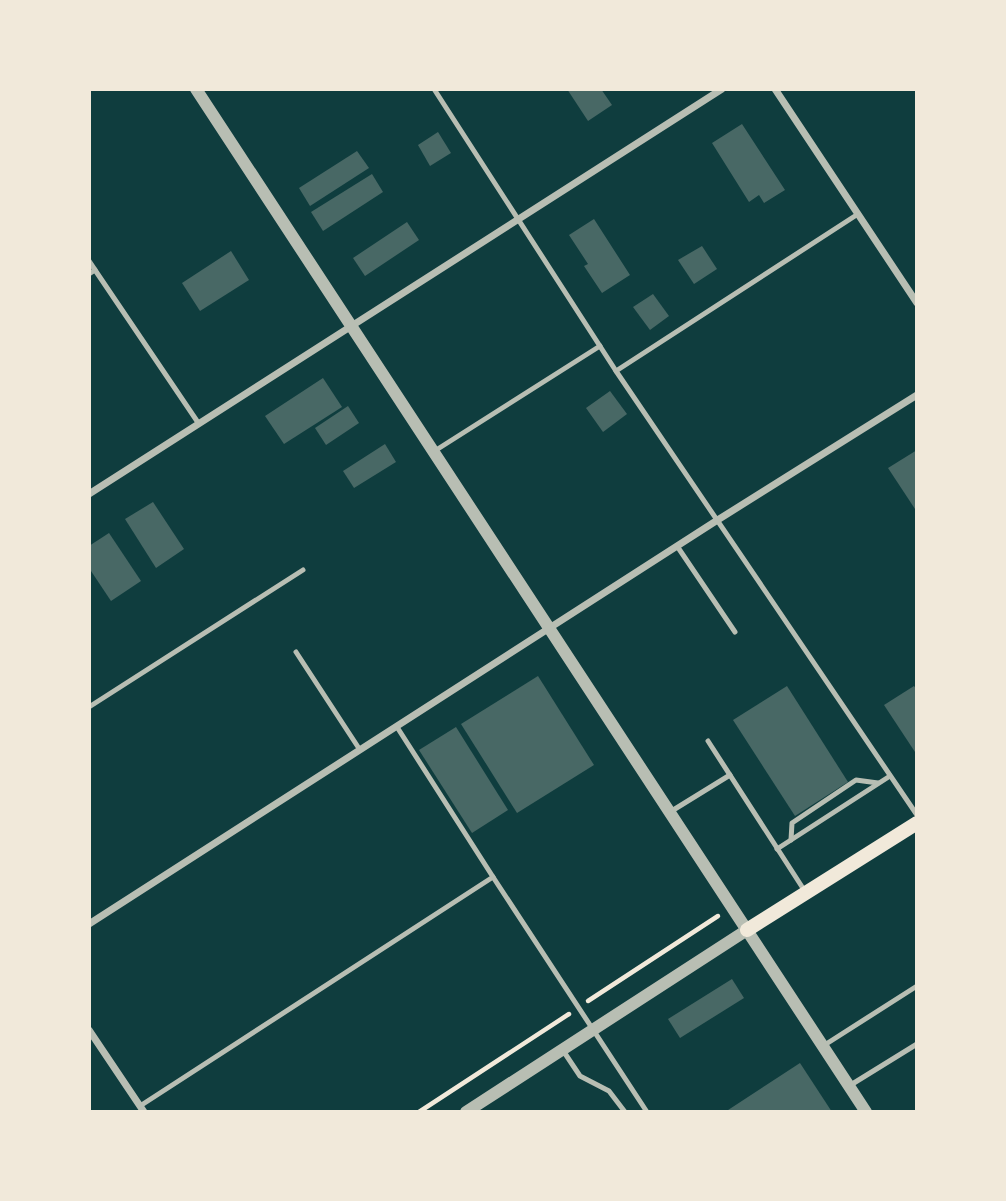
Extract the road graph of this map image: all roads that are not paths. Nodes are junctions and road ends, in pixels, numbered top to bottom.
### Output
1 (196, 89) edge
2 (434, 89) edge
3 (722, 89) edge
4 (775, 89) edge
5 (858, 215) junction
6 (519, 218) junction
7 (89, 261) edge
8 (92, 272) edge
9 (917, 303) edge
10 (351, 326) junction
11 (600, 346) junction
12 (615, 371) junction
13 (917, 395) edge
14 (199, 424) junction
15 (433, 452) junction
16 (89, 494) edge
17 (716, 521) junction
18 (677, 546) junction
19 (303, 570) dead end
20 (551, 629) junction
21 (735, 632) dead end
22 (296, 652) dead end
23 (89, 707) edge
24 (397, 727) junction
25 (708, 741) dead end
26 (360, 750) junction
27 (730, 775) junction
28 (890, 776) junction
29 (879, 783) junction
30 (670, 813) junction
31 (917, 815) edge
32 (917, 823) edge
33 (791, 840) junction
34 (777, 849) junction
35 (493, 877) junction
36 (806, 893) junction
37 (89, 924) edge
38 (747, 930) junction
39 (917, 986) edge
40 (89, 1030) edge
41 (593, 1030) junction
42 (917, 1044) edge
43 (823, 1046) junction
44 (562, 1049) junction
45 (849, 1086) junction
46 (142, 1109) edge
47 (466, 1112) edge
48 (625, 1112) edge
49 (647, 1112) edge
50 (866, 1112) edge

1 - 10 street
2 - 6 lane
3 - 6 street
4 - 5 street
5 - 9 street
5 - 12 lane
6 - 10 street
6 - 11 lane
7 - 8 lane
8 - 14 lane
10 - 14 street
10 - 15 street
11 - 12 lane
11 - 15 lane
12 - 17 lane
13 - 17 street
14 - 16 street
15 - 20 street
17 - 18 street
17 - 28 lane
18 - 20 street
18 - 21 lane
19 - 23 lane
20 - 24 street
20 - 30 street
22 - 26 lane
24 - 26 street
24 - 35 lane
25 - 27 lane
26 - 37 street
27 - 30 lane
27 - 34 lane
28 - 29 lane
28 - 31 lane
29 - 33 lane
29 - 33 lane
30 - 38 street
32 - 36 main road
33 - 34 lane
34 - 36 lane
35 - 41 lane
35 - 46 lane
36 - 38 main road
38 - 41 street
38 - 43 street
39 - 43 lane
40 - 46 street
41 - 44 street
41 - 49 lane
42 - 45 lane
43 - 45 street
44 - 47 street
44 - 48 lane
45 - 50 street

